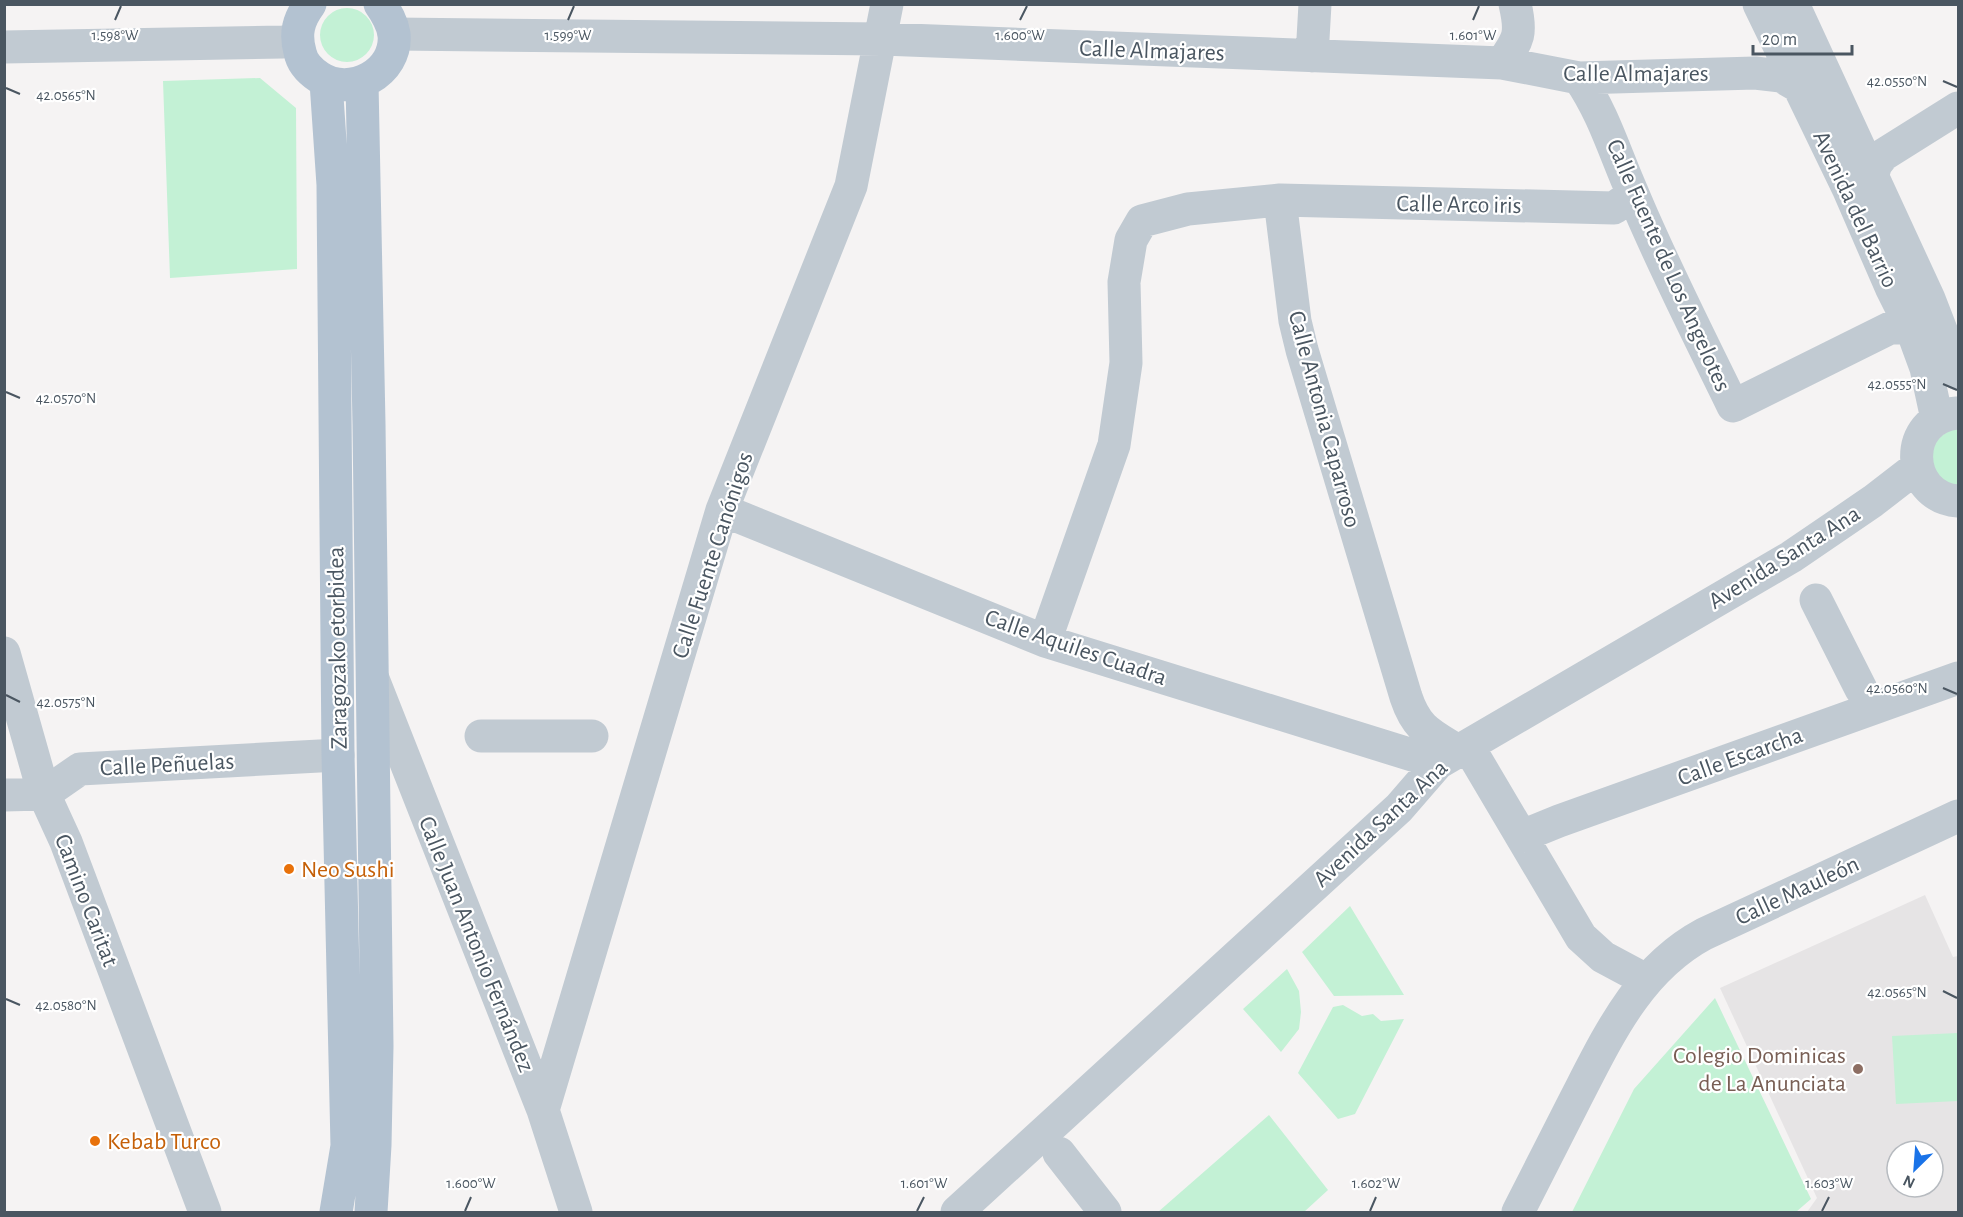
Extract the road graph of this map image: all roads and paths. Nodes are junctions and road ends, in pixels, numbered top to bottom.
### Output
1 (310, 4) edge
2 (380, 4) edge
3 (887, 4) edge
4 (1315, 4) edge
5 (1515, 4) edge
6 (1759, 4) edge
7 (1793, 4) edge
8 (394, 34) junction
9 (882, 39) junction
10 (297, 40) junction
11 (4, 47) edge
12 (1312, 56) junction
13 (1502, 63) junction
14 (1579, 78) junction
15 (326, 82) junction
16 (362, 83) junction
17 (1798, 86) junction
18 (1959, 108) edge
19 (1872, 177) junction
20 (1633, 194) junction
21 (1280, 200) junction
22 (1911, 327) junction
23 (1959, 374) edge
24 (1948, 416) edge
25 (1917, 467) junction
26 (1959, 501) edge
27 (723, 510) junction
28 (1816, 600) dead end
29 (1045, 641) junction
30 (4, 653) edge
31 (373, 677) junction
32 (1959, 678) edge
33 (1861, 689) dead end
34 (481, 736) dead end
35 (592, 736) dead end
36 (1455, 753) junction
37 (338, 755) junction
38 (4, 795) edge
39 (44, 795) junction
40 (1959, 816) edge
41 (1522, 836) junction
42 (1646, 980) junction
43 (543, 1110) junction
44 (1059, 1153) dead end
45 (205, 1212) edge
46 (336, 1212) edge
47 (371, 1212) edge
48 (576, 1212) edge
49 (957, 1212) edge
50 (1105, 1212) edge
51 (1518, 1212) edge

1 - 10 main road
2 - 8 main road
3 - 9 street, Calle Fuente Canónigos
4 - 12 street
5 - 13 street
6 - 17 street, Avenida del Barrio
7 - 19 street, Avenida del Barrio
8 - 9 street, Calle Almajares
8 - 16 main road
9 - 12 street, Calle Almajares
9 - 27 street, Calle Fuente Canónigos
10 - 11 street
10 - 15 main road
12 - 13 street, Calle Almajares
13 - 14 street, Calle Almajares
14 - 17 street, Calle Almajares
14 - 20 street, Calle Fuente de Los Angelotes
15 - 16 main road
15 - 37 main road, Zaragozako etorbidea
16 - 31 main road, Zaragozako etorbidea
17 - 22 street, Avenida del Barrio
18 - 19 street
19 - 23 street, Avenida del Barrio
20 - 21 street, Calle Arco iris
20 - 22 street, Calle Fuente de Los Angelotes
21 - 29 street
21 - 36 street, Calle Antonia Caparroso
22 - 24 street, Avenida del Barrio
24 - 25 street
25 - 26 street
25 - 36 street, Avenida Santa Ana
27 - 29 street, Calle Aquiles Cuadra
27 - 43 street, Calle Fuente Canónigos
28 - 33 street
29 - 36 street, Calle Aquiles Cuadra
30 - 39 street, Camino Caritat
31 - 43 street, Calle Juan Antonio Fernández
31 - 47 main road, Zaragozako etorbidea
32 - 41 street, Calle Escarcha
34 - 35 street
36 - 41 street
36 - 49 street, Avenida Santa Ana
37 - 39 street, Calle Peñuelas
37 - 46 main road, Zaragozako etorbidea
38 - 39 street
39 - 45 street, Camino Caritat
40 - 42 street, Calle Mauleón
41 - 42 street
42 - 51 street, Calle Mauleón
43 - 48 street, Calle Juan Antonio Fernández
44 - 50 street

